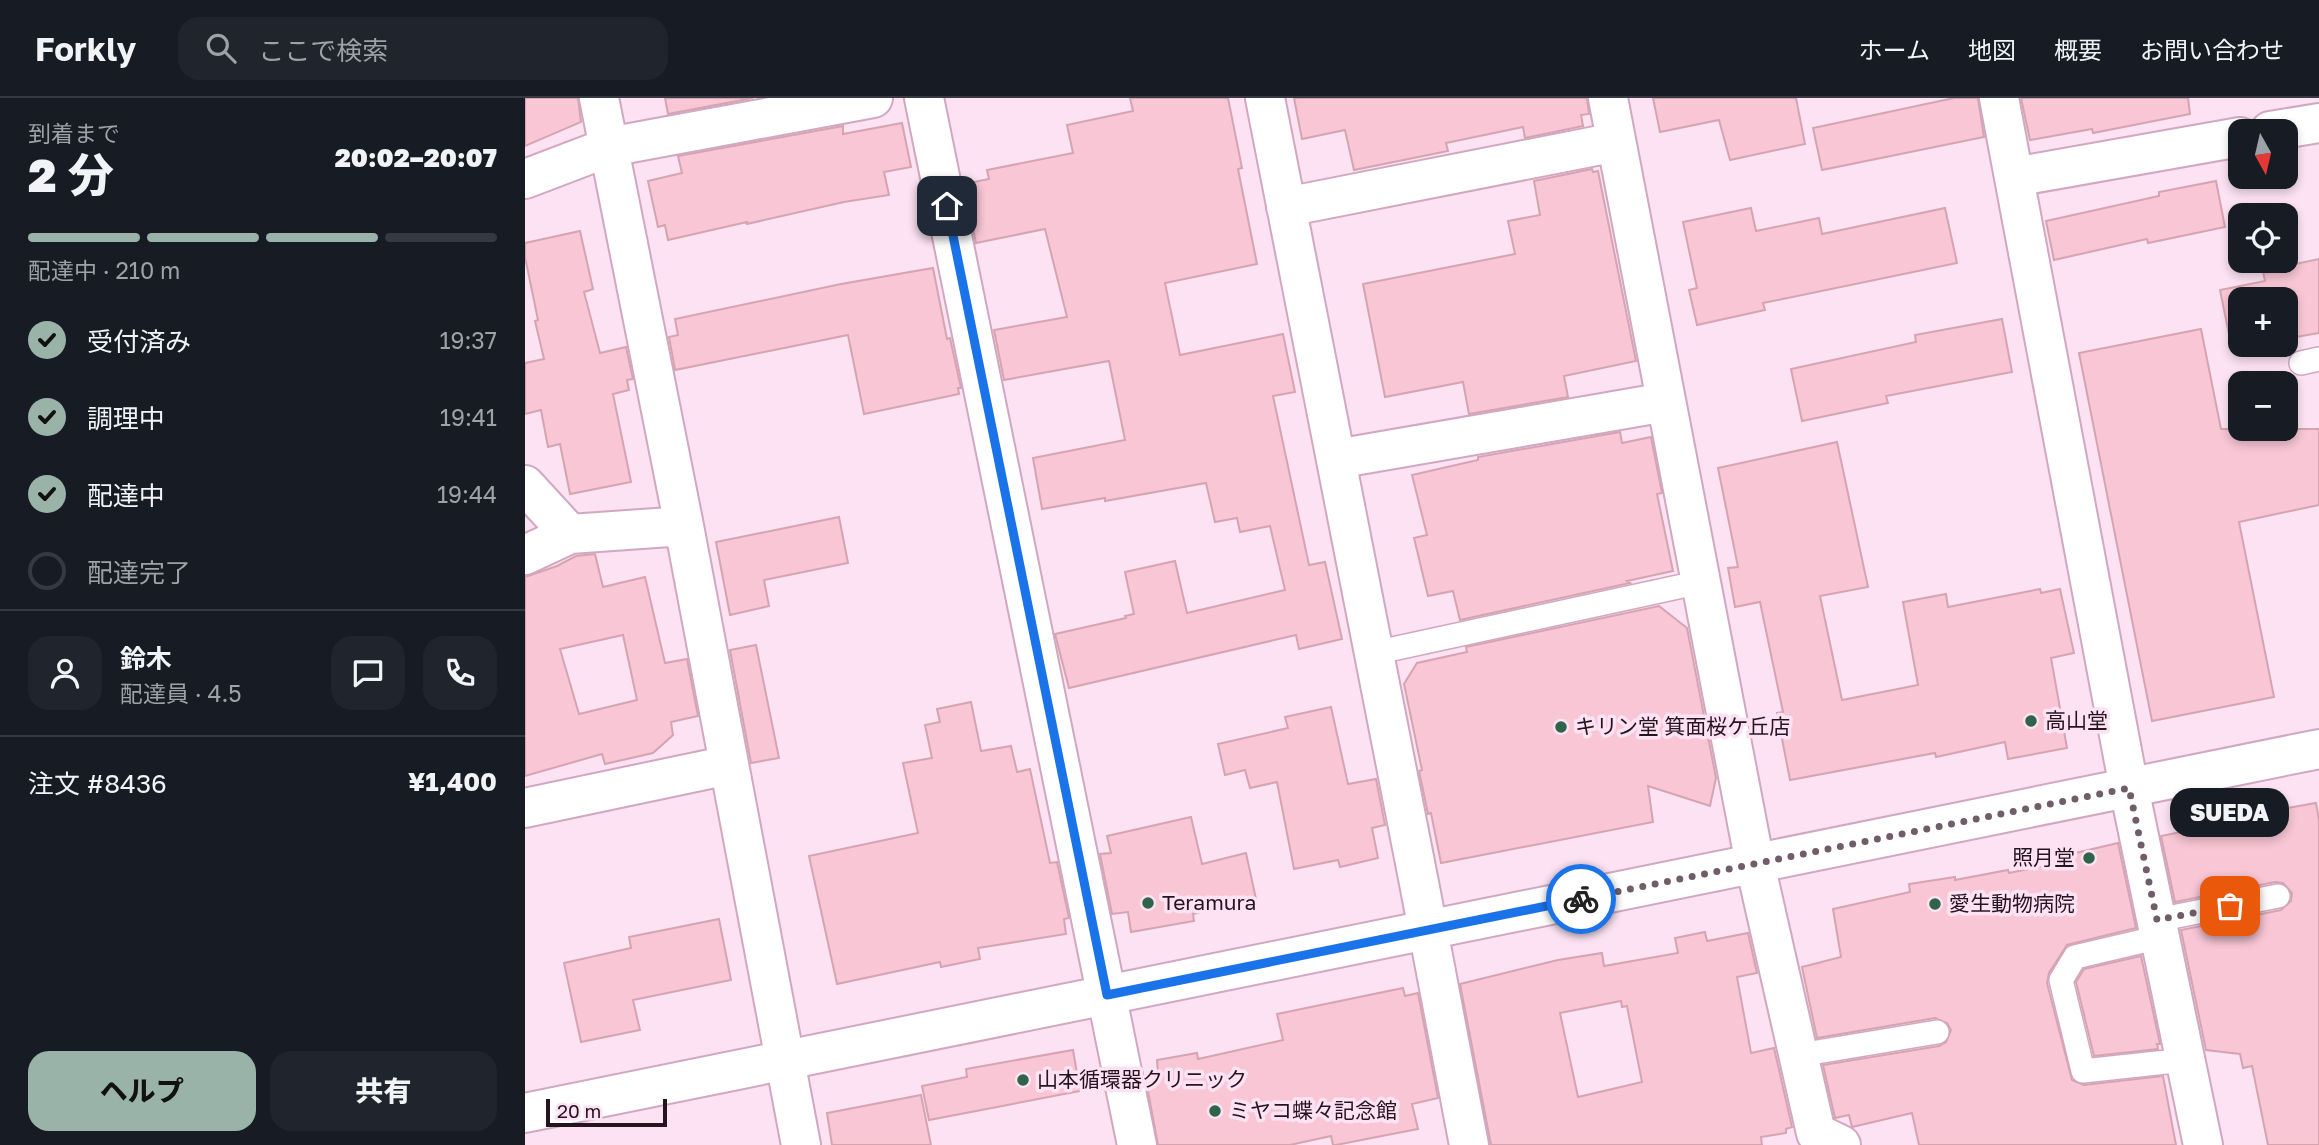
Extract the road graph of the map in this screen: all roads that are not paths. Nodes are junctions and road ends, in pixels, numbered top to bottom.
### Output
1 (599, 98) edge
2 (873, 98) edge
3 (924, 98) edge
4 (1265, 98) edge
5 (1608, 98) edge
6 (1999, 98) edge
7 (2319, 122) edge
8 (2298, 126) edge
9 (2228, 139) edge
10 (1616, 142) junction
11 (609, 147) junction
12 (2014, 177) junction
13 (525, 179) edge
14 (1286, 207) junction
15 (1666, 402) junction
16 (1336, 459) junction
17 (525, 485) edge
18 (684, 526) junction
19 (570, 534) junction
20 (525, 555) edge
21 (1701, 582) junction
22 (1374, 653) junction
23 (2319, 749) edge
24 (729, 765) junction
25 (2129, 788) junction
26 (525, 808) edge
27 (1755, 864) junction
28 (2278, 897) dead end
29 (2158, 929) junction
30 (1429, 930) junction
31 (1107, 995) junction
32 (1937, 1032) dead end
33 (1799, 1055) junction
34 (785, 1060) junction
35 (2185, 1060) junction
36 (525, 1113) edge
37 (1820, 1142) edge
38 (801, 1145) edge
39 (1137, 1145) edge
40 (1469, 1145) edge
41 (2203, 1145) edge

1 - 11 street
2 - 11 street
3 - 31 street
4 - 14 street
5 - 10 street
6 - 12 street
7 - 8 street
9 - 12 street
10 - 14 street
10 - 15 street
11 - 13 street
11 - 18 street
12 - 25 street
14 - 16 street
15 - 16 street
15 - 21 street
16 - 22 street
17 - 19 street
18 - 19 street
18 - 24 street
19 - 20 street
21 - 22 lane
21 - 27 street
22 - 30 street
23 - 25 street
24 - 26 street
24 - 34 street
25 - 27 street
25 - 29 street
27 - 30 street
27 - 33 street
28 - 29 lane
29 - 35 street
29 - 35 lane
30 - 31 street
30 - 40 street
31 - 34 street
31 - 39 street
32 - 33 lane
33 - 37 street
34 - 36 street
34 - 38 street
35 - 41 street

